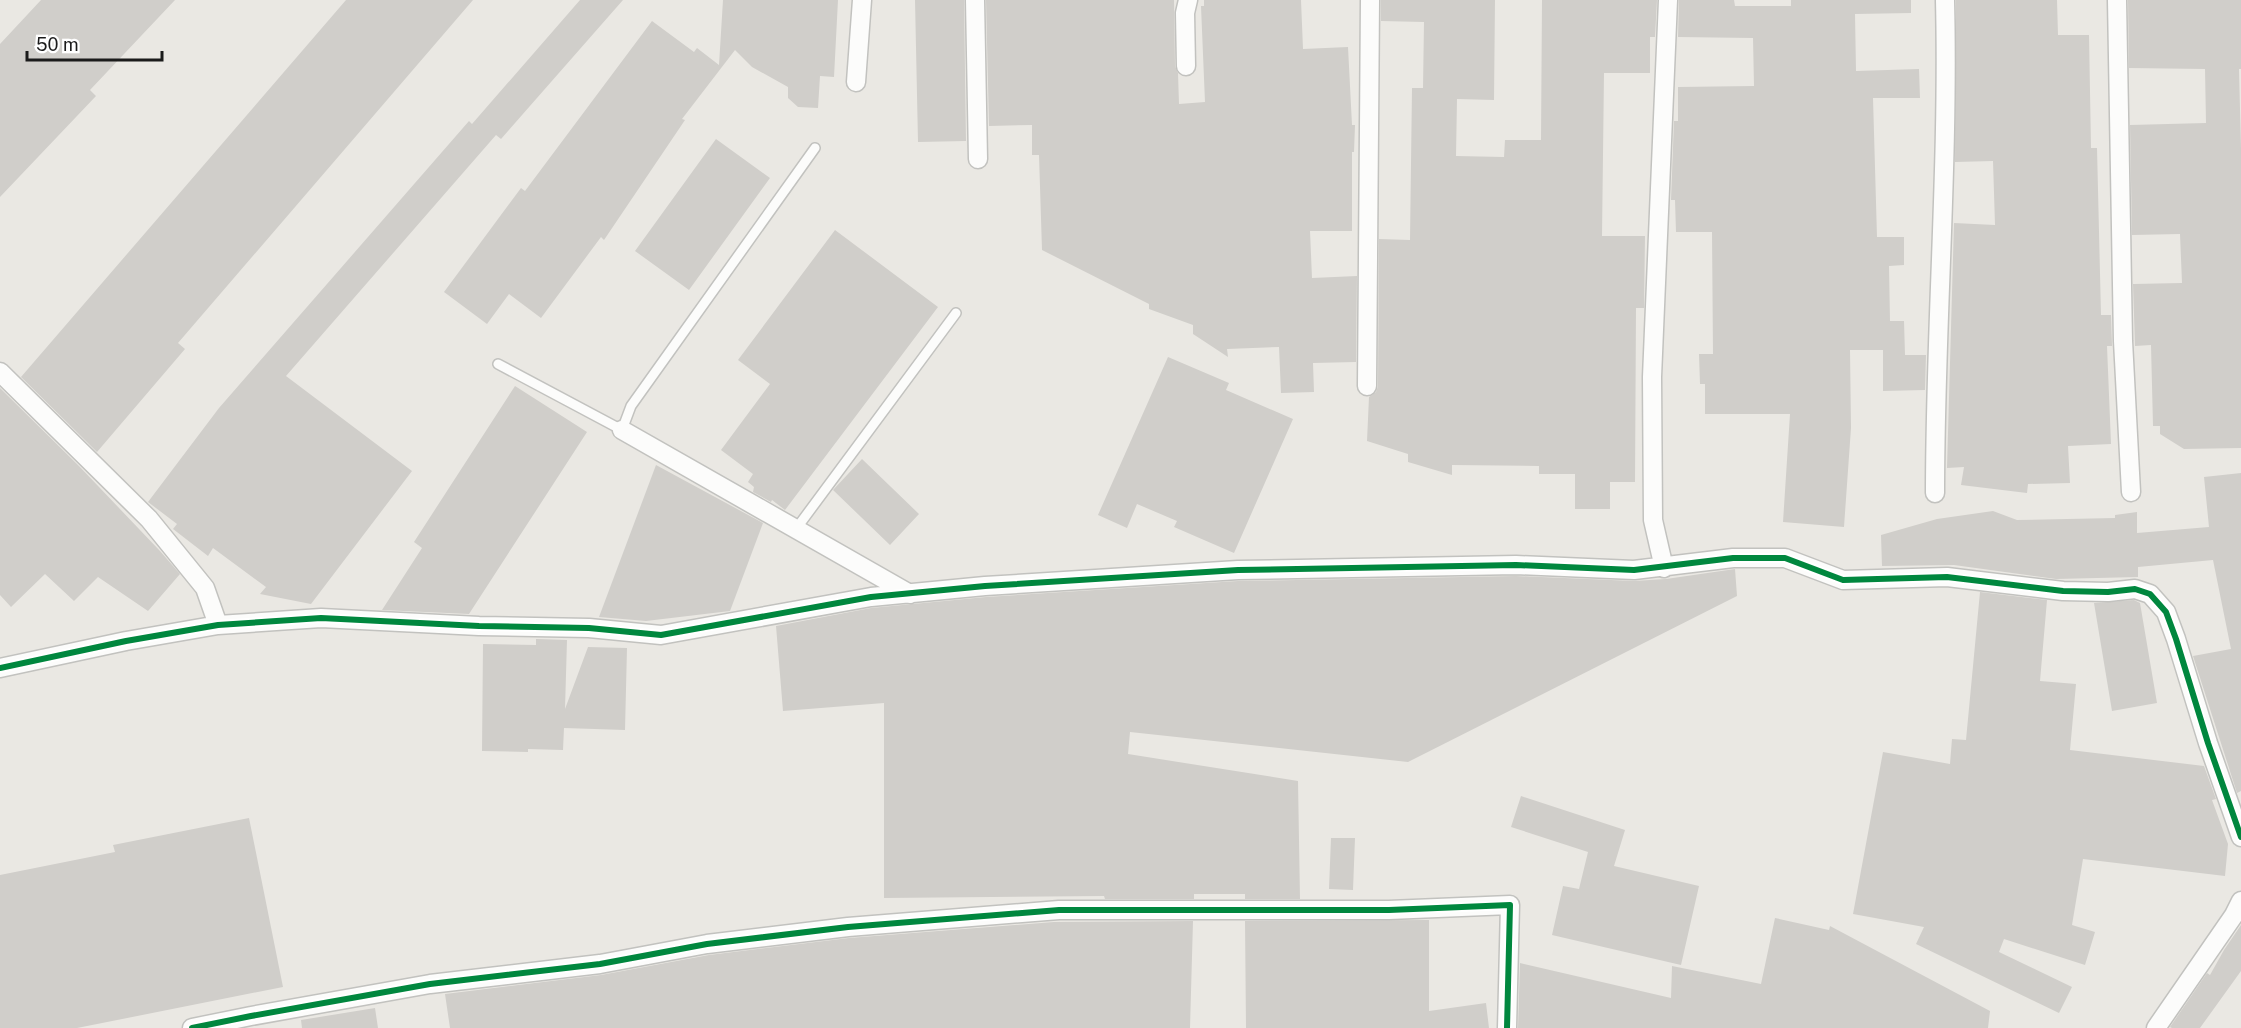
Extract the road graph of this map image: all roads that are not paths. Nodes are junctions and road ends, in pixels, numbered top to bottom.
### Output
1 (862, 0) edge
2 (975, 0) edge
3 (1188, 0) edge
4 (1370, 0) edge
5 (1668, 0) edge
6 (1945, 0) edge
7 (2118, 0) edge
8 (1186, 66) dead end
9 (856, 82) dead end
10 (814, 148) dead end
11 (978, 159) dead end
12 (956, 313) dead end
13 (498, 364) dead end
14 (0, 372) edge
15 (1367, 386) dead end
16 (622, 430) junction
17 (2131, 492) dead end
18 (1935, 493) dead end
19 (796, 529) junction
20 (1664, 568) junction
21 (910, 594) junction
22 (218, 626) junction
23 (0, 668) edge
24 (2241, 837) edge
25 (2241, 901) edge
26 (192, 1028) edge
27 (1507, 1028) edge
28 (2156, 1028) edge

1 - 9 street
2 - 11 street
3 - 8 street
4 - 15 street
5 - 20 street
6 - 18 street
7 - 17 street
10 - 16 lane
12 - 19 lane
13 - 16 lane
14 - 22 street
16 - 19 street
19 - 21 street
20 - 21 street
20 - 24 street
21 - 22 street
22 - 23 street
25 - 28 street
26 - 27 street

